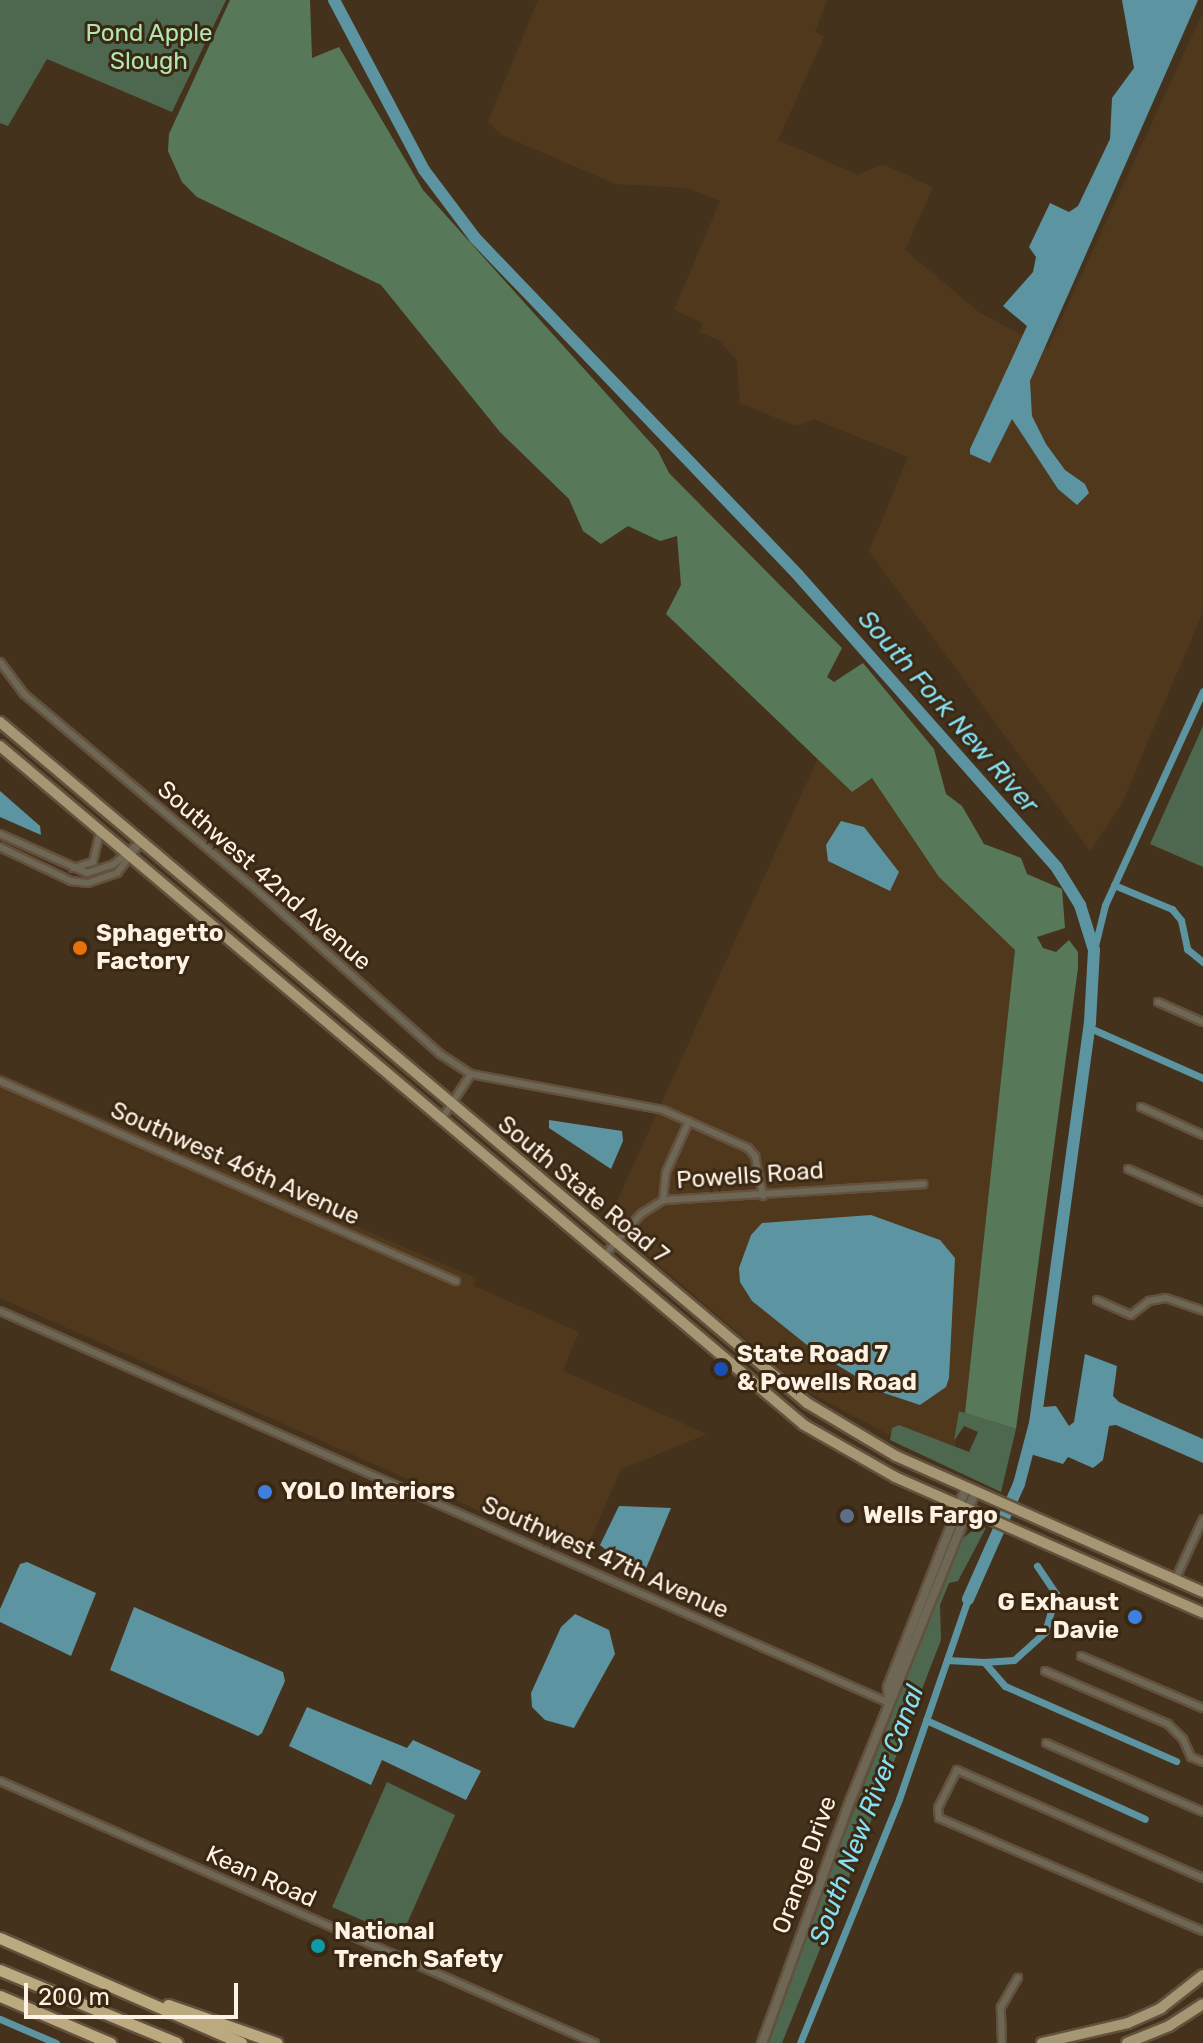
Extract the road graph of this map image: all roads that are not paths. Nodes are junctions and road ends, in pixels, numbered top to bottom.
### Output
1 (0, 662) edge
2 (0, 722) edge
3 (0, 746) edge
4 (100, 831) junction
5 (2, 837) edge
6 (141, 842) junction
7 (0, 847) edge
8 (129, 856) junction
9 (69, 868) junction
10 (280, 983) junction
11 (312, 987) junction
12 (1158, 1002) dead end
13 (1203, 1022) edge
14 (471, 1074) junction
15 (0, 1081) edge
16 (453, 1106) junction
17 (1141, 1107) dead end
18 (441, 1120) junction
19 (689, 1121) junction
20 (1203, 1135) edge
21 (1128, 1169) dead end
22 (924, 1184) dead end
23 (763, 1196) junction
24 (663, 1200) junction
25 (1203, 1202) edge
26 (615, 1243) junction
27 (603, 1257) junction
28 (456, 1281) dead end
29 (1097, 1300) dead end
30 (0, 1311) edge
31 (1203, 1311) edge
32 (759, 1389) junction
33 (795, 1394) junction
34 (971, 1490) junction
35 (964, 1507) junction
36 (1203, 1519) edge
37 (1175, 1580) junction
38 (1139, 1585) junction
39 (1203, 1592) edge
40 (922, 1597) junction
41 (1203, 1613) edge
42 (928, 1616) junction
43 (1081, 1656) dead end
44 (1045, 1671) dead end
45 (889, 1703) junction
46 (1203, 1708) edge
47 (1046, 1743) dead end
48 (1203, 1762) edge
49 (0, 1781) edge
50 (1203, 1812) edge
51 (1203, 1878) edge
52 (1203, 1931) edge
53 (0, 1938) edge
54 (0, 1970) edge
55 (1203, 1975) edge
56 (1018, 1978) dead end
57 (0, 1996) edge
58 (140, 1997) junction
59 (1203, 2004) edge
60 (110, 2043) edge
61 (177, 2043) edge
62 (241, 2043) edge
63 (277, 2043) edge
64 (595, 2043) edge
65 (762, 2043) edge
66 (1002, 2043) edge
67 (1042, 2043) edge
68 (1127, 2043) edge

1 - 14 street, Southwest 42nd Avenue
2 - 6 main road, South State Road 7
3 - 4 main road, South State Road 7
4 - 8 main road, South State Road 7
4 - 9 street
5 - 9 street
6 - 8 street
6 - 11 main road, South State Road 7
7 - 8 street
8 - 9 street
8 - 10 main road, South State Road 7
10 - 11 main road
10 - 18 main road, South State Road 7
11 - 16 main road, South State Road 7
12 - 13 street
14 - 16 street
14 - 19 street
15 - 28 street, Southwest 46th Avenue
16 - 18 street
16 - 26 main road, South State Road 7
17 - 20 street
18 - 27 main road, South State Road 7
19 - 23 street
19 - 24 street
21 - 25 street
22 - 23 street, Powells Road
23 - 24 street, Powells Road
24 - 26 street, Powells Road
26 - 27 street, Powells Road
26 - 33 main road, South State Road 7
27 - 32 main road, South State Road 7
29 - 31 street
30 - 45 street, Southwest 47th Avenue
32 - 33 main road
32 - 35 main road, South State Road 7
33 - 34 main road, South State Road 7
34 - 35 street, Orange Drive
34 - 37 main road, South State Road 7
35 - 38 main road, South State Road 7
35 - 40 street, Orange Drive
35 - 42 street, Orange Drive
36 - 37 street
37 - 38 main road
37 - 39 main road, South State Road 7
38 - 41 main road, South State Road 7
40 - 42 street
40 - 45 street, Orange Drive
42 - 45 street, Orange Drive
43 - 46 street
44 - 48 street
45 - 65 street, Orange Drive
47 - 50 street
49 - 64 street, Kean Road
51 - 52 street
53 - 58 highway
54 - 61 highway
55 - 67 main road
56 - 66 street
57 - 60 highway
58 - 62 highway
58 - 63 highway
59 - 68 main road

